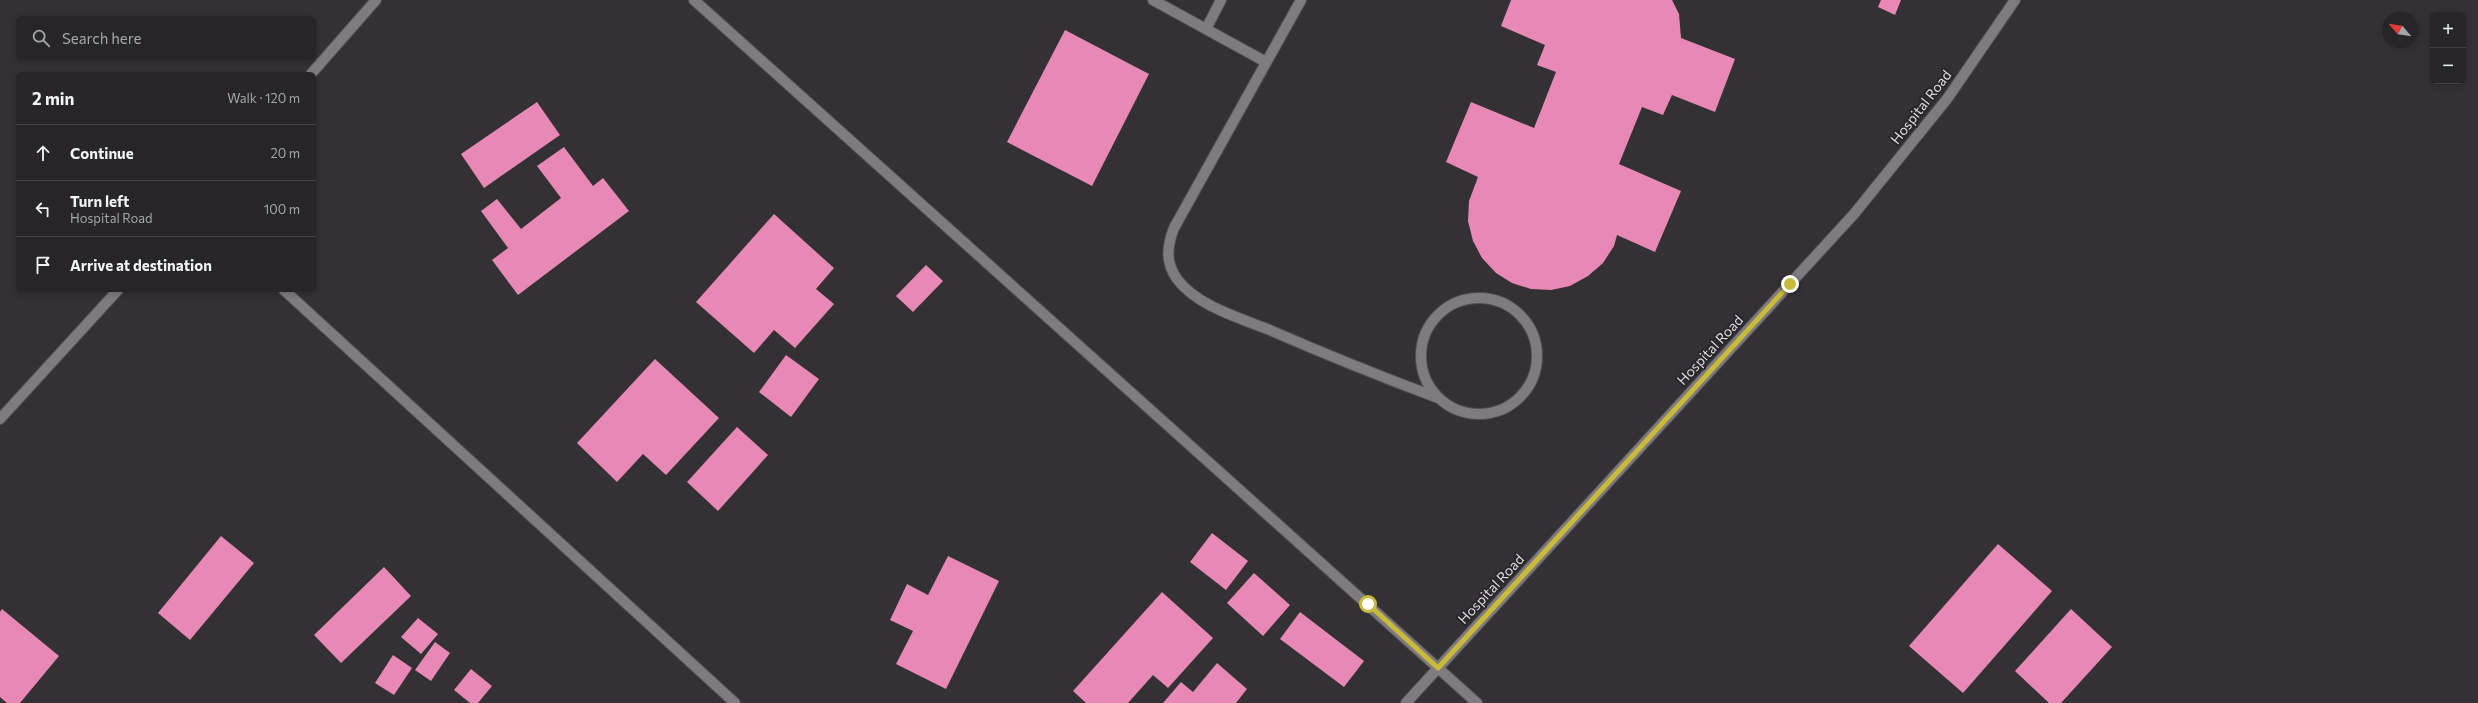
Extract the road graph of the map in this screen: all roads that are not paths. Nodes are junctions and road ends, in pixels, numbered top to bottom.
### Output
1 (376, 0) edge
2 (694, 0) edge
3 (1153, 0) edge
4 (1221, 0) edge
5 (1301, 0) edge
6 (2014, 0) edge
7 (1206, 28) junction
8 (1266, 62) junction
9 (313, 72) edge
10 (116, 292) edge
11 (286, 292) edge
12 (1438, 398) junction
13 (0, 419) edge
14 (1438, 668) junction
15 (735, 703) edge
16 (1406, 703) edge
17 (1477, 703) edge

1 - 9 street
2 - 14 street
3 - 7 street
4 - 7 street
5 - 8 street
6 - 14 street, Hospital Road
7 - 8 street
8 - 12 street
10 - 13 street
11 - 15 street
12 - 12 street
14 - 16 street, Hospital Road
14 - 17 street

